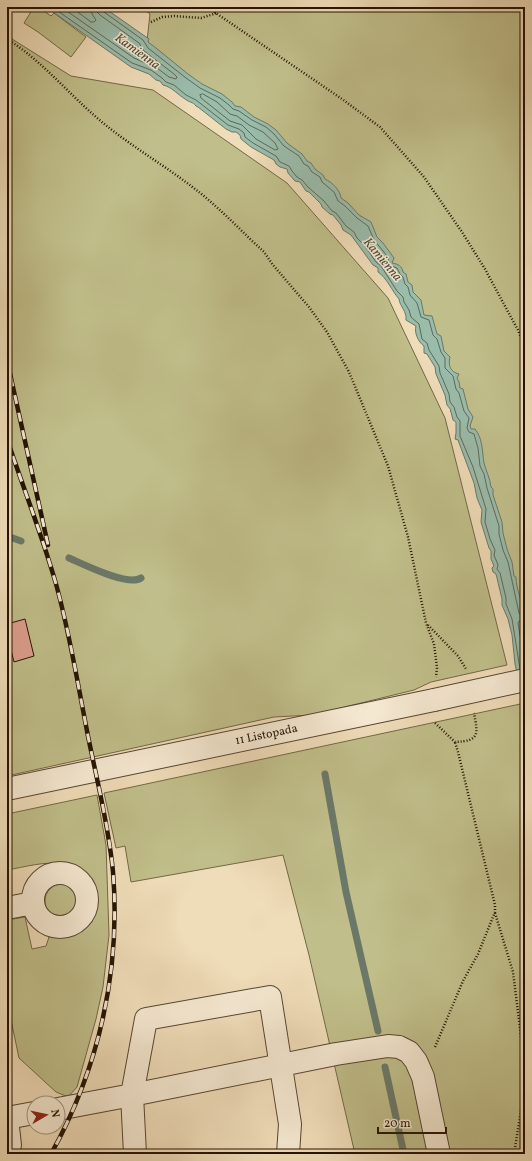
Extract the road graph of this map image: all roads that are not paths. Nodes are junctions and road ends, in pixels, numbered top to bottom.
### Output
1 (525, 680) edge
2 (7, 788) edge
3 (33, 903) dead end
4 (7, 908) edge
5 (281, 1066) junction
6 (132, 1095) junction
7 (66, 1107) edge
8 (26, 1114) edge
9 (7, 1118) edge
10 (7, 1153) edge
11 (135, 1154) edge
12 (288, 1154) edge
13 (439, 1154) edge

1 - 2 street, 11 Listopada, bridge
3 - 4 street
5 - 6 street
5 - 6 street
5 - 12 street
5 - 13 street
6 - 7 street
6 - 11 street
8 - 9 street
9 - 10 street

